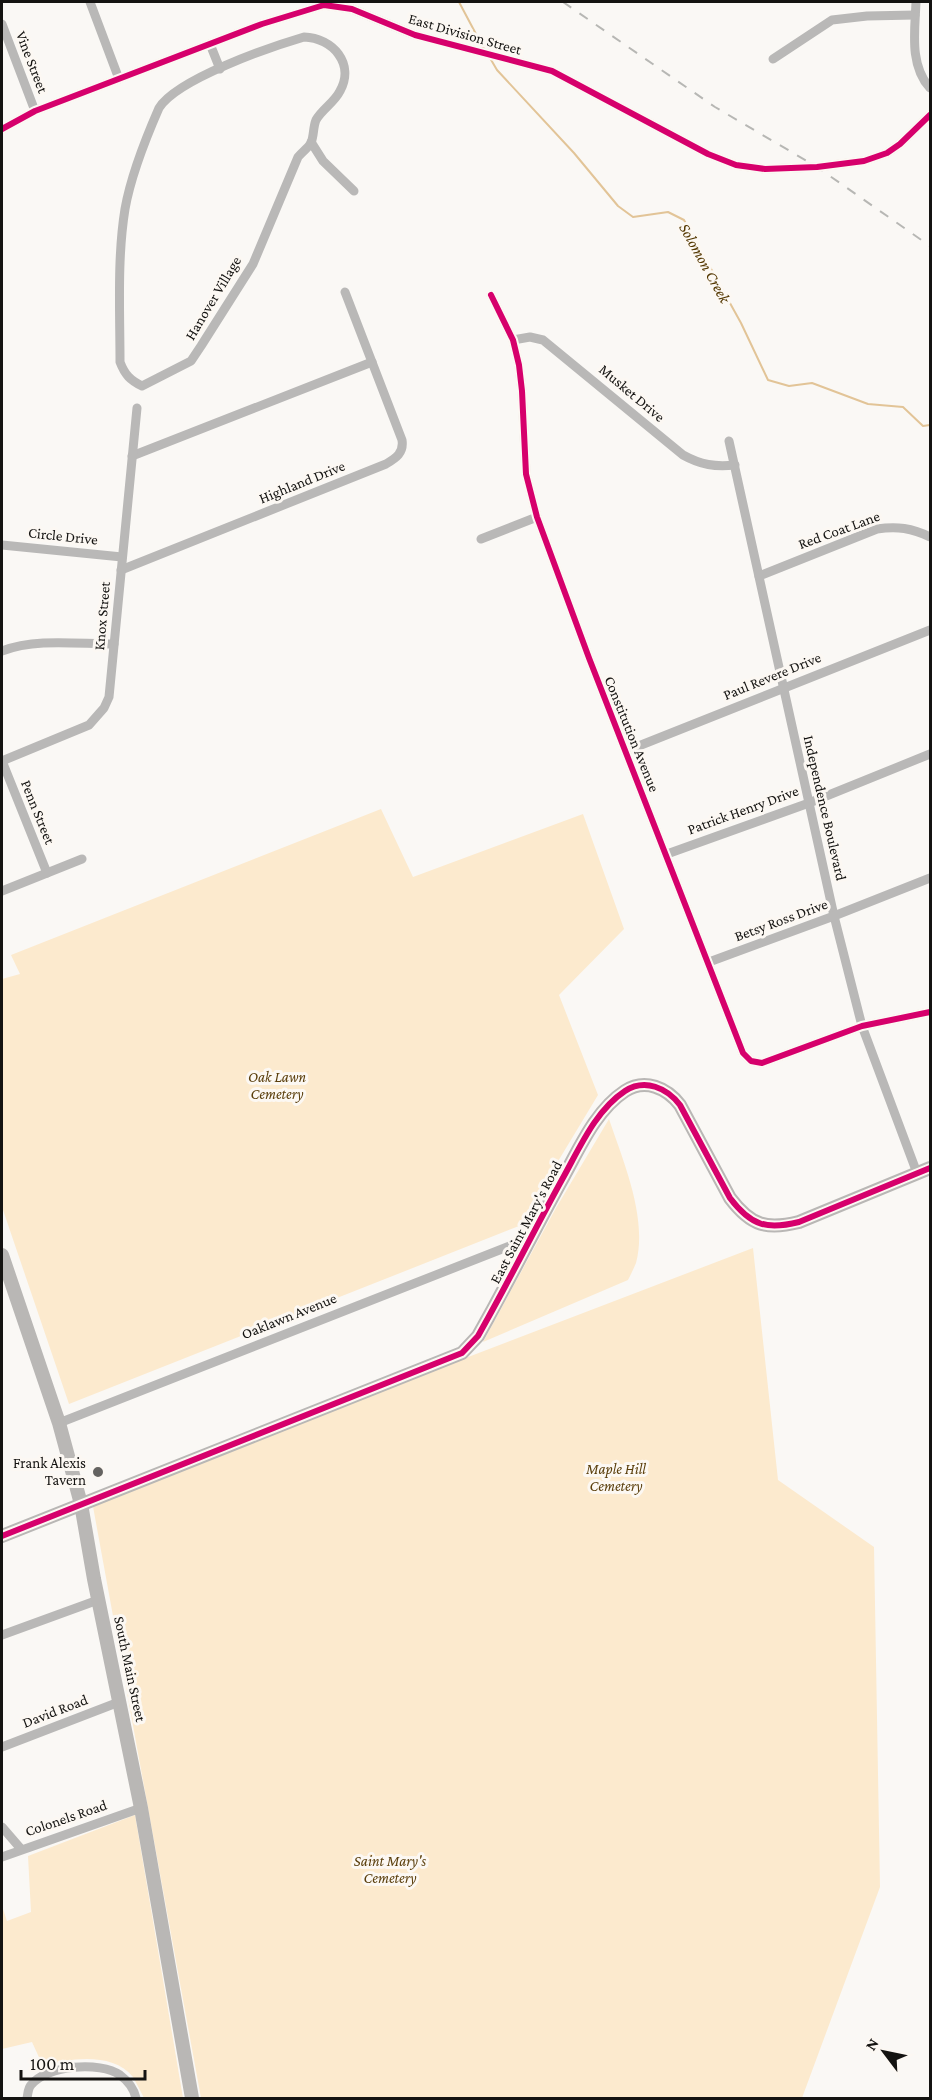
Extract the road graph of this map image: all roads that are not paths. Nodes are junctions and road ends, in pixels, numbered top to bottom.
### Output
1 (91, 2) edge
2 (916, 2) edge
3 (915, 15) junction
4 (2, 24) edge
5 (210, 44) junction
6 (773, 59) dead end
7 (220, 69) junction
8 (119, 79) junction
9 (930, 88) edge
10 (35, 111) junction
11 (930, 115) edge
12 (2, 129) edge
13 (311, 142) junction
14 (354, 191) dead end
15 (345, 292) dead end
16 (491, 295) dead end
17 (513, 340) junction
18 (372, 362) junction
19 (137, 408) dead end
20 (729, 441) dead end
21 (132, 456) junction
22 (735, 465) junction
23 (537, 518) junction
24 (930, 537) edge
25 (481, 538) dead end
26 (2, 545) edge
27 (122, 558) junction
28 (121, 570) junction
29 (759, 576) junction
30 (930, 630) edge
31 (114, 644) junction
32 (2, 651) edge
33 (783, 687) junction
34 (626, 751) junction
35 (930, 754) edge
36 (2, 761) edge
37 (808, 803) junction
38 (667, 854) junction
39 (82, 859) dead end
40 (46, 873) junction
41 (930, 878) edge
42 (2, 891) edge
43 (834, 916) junction
44 (709, 962) junction
45 (930, 1012) edge
46 (862, 1026) junction
47 (930, 1168) edge
48 (916, 1173) junction
49 (530, 1238) junction
50 (3, 1264) edge
51 (59, 1423) junction
52 (81, 1504) junction
53 (2, 1536) edge
54 (98, 1599) junction
55 (2, 1635) edge
56 (119, 1702) junction
57 (2, 1747) edge
58 (141, 1808) junction
59 (2, 1827) edge
60 (21, 1849) junction
61 (2, 1857) edge
62 (27, 2098) edge
63 (136, 2098) edge
64 (192, 2098) edge

1 - 8 street
2 - 3 street
3 - 6 street
3 - 9 street
4 - 10 street, Vine Street
5 - 7 street
5 - 8 street, East Division Street
5 - 11 street, East Division Street
7 - 13 street, Hanover Village
7 - 13 street, Hanover Village
8 - 10 street, East Division Street
10 - 12 street, East Division Street
13 - 14 street
15 - 18 street, Highland Drive
16 - 17 street, Constitution Avenue
17 - 22 street, Musket Drive
17 - 23 street, Constitution Avenue
18 - 21 street
18 - 28 street, Highland Drive
19 - 21 street, Knox Street
20 - 22 street, Independence Boulevard
21 - 27 street, Knox Street
22 - 29 street, Independence Boulevard
23 - 25 street
23 - 34 street, Constitution Avenue
24 - 29 street, Red Coat Lane
26 - 27 street, Circle Drive
27 - 28 street, Knox Street
28 - 31 street, Knox Street
29 - 33 street, Independence Boulevard
30 - 33 street, Paul Revere Drive
31 - 32 street
31 - 36 street, Knox Street
33 - 34 street, Paul Revere Drive
33 - 37 street, Independence Boulevard
34 - 38 street, Constitution Avenue
35 - 37 street, Patrick Henry Drive
36 - 40 street, Penn Street
37 - 38 street, Patrick Henry Drive
37 - 43 street, Independence Boulevard
38 - 44 street, Constitution Avenue
39 - 40 street
40 - 42 street
41 - 43 street, Betsy Ross Drive
43 - 44 street, Betsy Ross Drive
43 - 46 street, Independence Boulevard
44 - 46 street, Constitution Avenue
45 - 46 street
46 - 48 street, Independence Boulevard
47 - 48 street, East Saint Mary's Road
48 - 49 street, East Saint Mary's Road
49 - 51 street, Oaklawn Avenue
49 - 52 street, East Saint Mary's Road
50 - 51 street, South Main Street
51 - 52 street, South Main Street
52 - 53 street, East Saint Mary's Road
52 - 54 street, South Main Street
54 - 55 street
54 - 56 street, South Main Street
56 - 57 street, David Road
56 - 58 street, South Main Street
58 - 60 street, Colonels Road
58 - 64 street, South Main Street
59 - 60 street
60 - 61 street, Colonels Road
62 - 63 street

